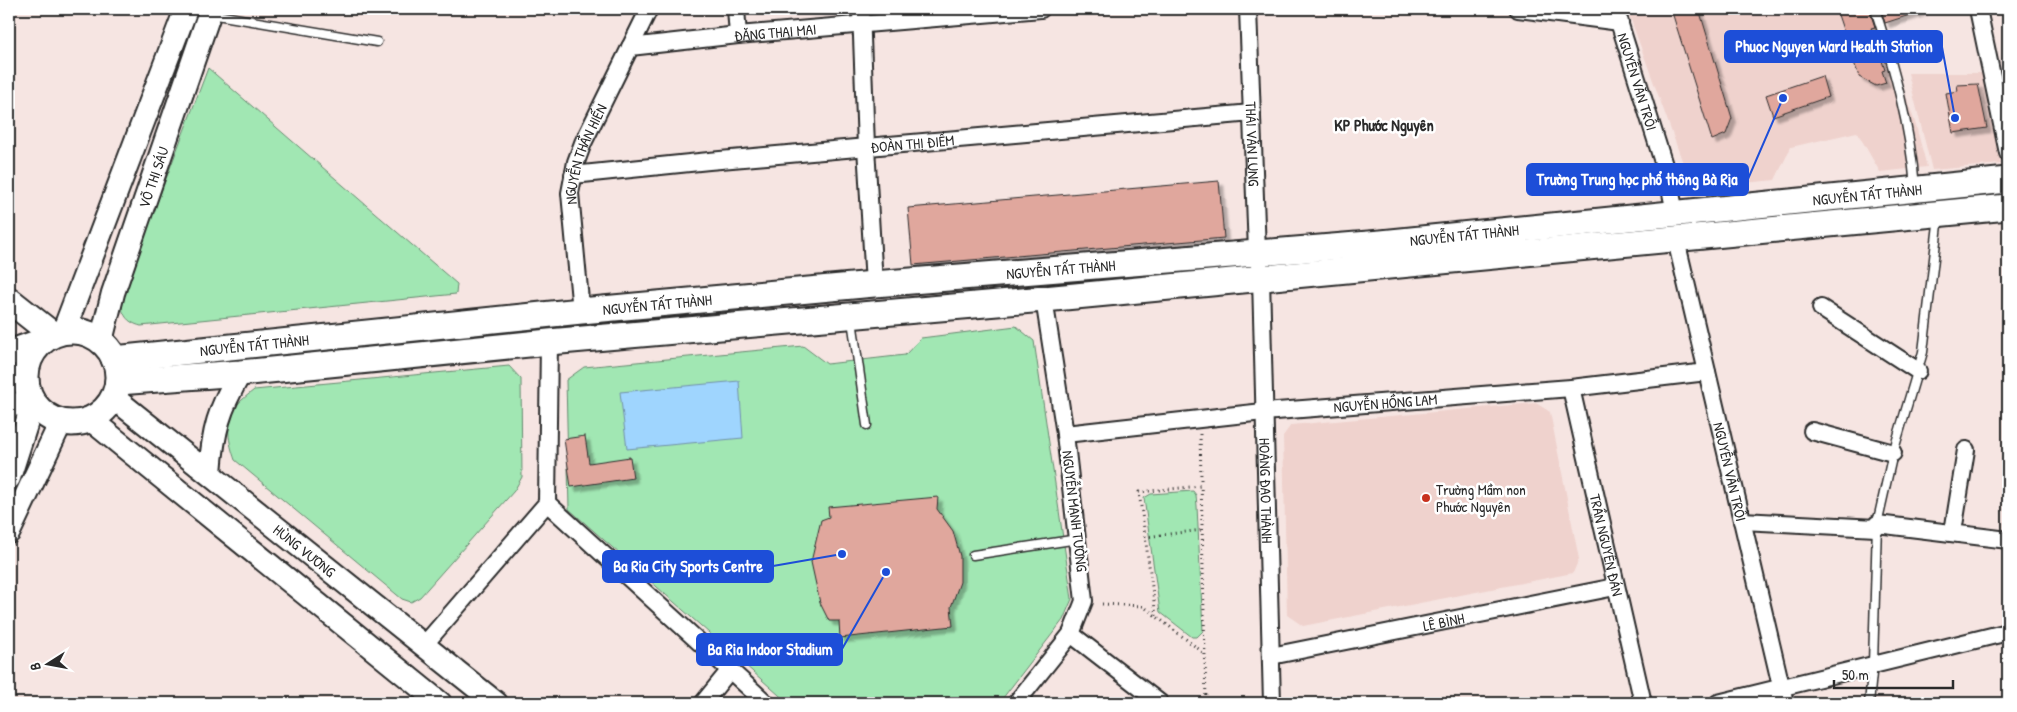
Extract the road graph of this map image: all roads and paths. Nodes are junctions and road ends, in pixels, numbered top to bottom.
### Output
1 (186, 9) edge
2 (649, 9) edge
3 (736, 9) edge
4 (861, 9) edge
5 (1041, 9) edge
6 (1248, 9) edge
7 (1518, 9) edge
8 (1874, 9) edge
9 (1978, 9) edge
10 (210, 11) edge
11 (1618, 15) edge
12 (862, 25) junction
13 (738, 35) junction
14 (377, 42) dead end
15 (630, 47) junction
16 (1252, 113) junction
17 (866, 147) junction
18 (2008, 152) edge
19 (573, 175) junction
20 (2008, 180) edge
21 (1916, 189) junction
22 (2008, 207) edge
23 (1674, 213) junction
24 (1939, 214) junction
25 (1676, 240) junction
26 (1257, 252) junction
27 (1261, 278) junction
28 (874, 284) junction
29 (1044, 299) junction
30 (9, 300) edge
31 (1821, 308) dead end
32 (581, 311) junction
33 (851, 316) junction
34 (52, 336) junction
35 (549, 342) junction
36 (9, 353) edge
37 (9, 363) edge
38 (112, 370) junction
39 (1918, 371) junction
40 (1707, 372) junction
41 (240, 373) junction
42 (1571, 388) junction
43 (23, 399) edge
44 (1263, 412) junction
45 (1200, 418) junction
46 (91, 420) junction
47 (61, 422) junction
48 (867, 425) dead end
49 (1812, 431) dead end
50 (1065, 434) junction
51 (1966, 450) dead end
52 (1893, 453) junction
53 (210, 473) junction
54 (9, 478) edge
55 (1201, 486) junction
56 (547, 503) junction
57 (1742, 521) junction
58 (1877, 526) junction
59 (1202, 530) junction
60 (9, 532) edge
61 (1953, 532) junction
62 (1145, 537) junction
63 (1078, 539) junction
64 (2008, 540) edge
65 (973, 555) dead end
66 (1615, 587) junction
67 (1102, 604) dead end
68 (1156, 616) junction
69 (2008, 632) edge
70 (1071, 634) junction
71 (424, 645) junction
72 (1205, 654) junction
73 (1271, 656) junction
74 (1873, 664) junction
75 (729, 671) junction
76 (1783, 696) edge
77 (440, 703) edge
78 (496, 703) edge
79 (703, 703) edge
80 (766, 703) edge
81 (1016, 703) edge
82 (1160, 703) edge
83 (1206, 703) edge
84 (1272, 703) edge
85 (1643, 703) edge
86 (1718, 703) edge
87 (1869, 703) edge

1 - 34 main road, VÕ THỊ SÁU
2 - 15 street, NGUYỄN THẦN HIẾN
3 - 13 street
4 - 12 street
5 - 12 street, ĐẶNG THAI MAI
6 - 16 street, THÁI VĂN LUNG
7 - 11 street
8 - 21 lane
9 - 18 street
10 - 14 lane
10 - 38 main road, VÕ THỊ SÁU
11 - 23 street, NGUYỄN VĂN TRỖI
12 - 13 street, ĐẶNG THAI MAI
12 - 17 street
13 - 15 street, ĐẶNG THAI MAI
15 - 19 street, NGUYỄN THẦN HIẾN
16 - 17 street, ĐOÀN THỊ ĐIỂM
16 - 26 street, THÁI VĂN LUNG
17 - 19 street, ĐOÀN THỊ ĐIỂM
17 - 28 street
19 - 32 street, NGUYỄN THẦN HIẾN
20 - 21 main road, NGUYỄN TẤT THÀNH
21 - 23 main road, NGUYỄN TẤT THÀNH
22 - 24 main road, NGUYỄN TẤT THÀNH
23 - 26 main road, NGUYỄN TẤT THÀNH
24 - 25 main road, NGUYỄN TẤT THÀNH
24 - 39 lane
25 - 27 main road, NGUYỄN TẤT THÀNH
25 - 40 street, NGUYỄN VĂN TRỖI
26 - 27 street, THÁI VĂN LUNG
26 - 28 main road, NGUYỄN TẤT THÀNH
27 - 29 main road, NGUYỄN TẤT THÀNH
27 - 44 street, HOÀNG ĐẠO THÀNH
28 - 32 main road, NGUYỄN TẤT THÀNH
29 - 33 main road, NGUYỄN TẤT THÀNH
29 - 50 street, NGUYỄN MẠNH TƯỜNG
30 - 34 main road
31 - 39 street
32 - 38 main road, NGUYỄN TẤT THÀNH
33 - 35 main road, NGUYỄN TẤT THÀNH
33 - 48 lane
34 - 36 main road
34 - 38 main road
34 - 43 main road
35 - 41 main road, NGUYỄN TẤT THÀNH
35 - 56 street
37 - 43 main road
38 - 41 main road, NGUYỄN TẤT THÀNH
38 - 46 main road
38 - 53 main road, HÙNG VƯƠNG
39 - 52 lane
40 - 42 street, NGUYỄN HỒNG LAM
40 - 57 street, NGUYỄN VĂN TRỖI
41 - 53 main road
42 - 44 street, NGUYỄN HỒNG LAM
42 - 66 street, TRẦN NGUYÊN ĐÁN
43 - 47 main road
43 - 54 main road
44 - 45 street, NGUYỄN HỒNG LAM
44 - 73 street, HOÀNG ĐẠO THÀNH
45 - 50 street, NGUYỄN HỒNG LAM
45 - 55 path
46 - 47 main road
46 - 77 main road
47 - 60 main road
49 - 52 street
50 - 63 street, NGUYỄN MẠNH TƯỜNG
51 - 61 street
52 - 58 lane
53 - 71 main road, HÙNG VƯƠNG
55 - 59 path
55 - 62 path
56 - 71 street
56 - 75 street
57 - 58 street
57 - 76 street, NGUYỄN VĂN TRỖI
58 - 61 street
58 - 74 lane
59 - 62 path
59 - 72 path
61 - 64 street
62 - 68 path
63 - 65 lane
63 - 70 street, NGUYỄN MẠNH TƯỜNG
66 - 73 street, LÊ BÌNH
66 - 85 street, TRẦN NGUYÊN ĐÁN
67 - 68 path
68 - 72 path
69 - 74 street
70 - 81 street, NGUYỄN MẠNH TƯỜNG
70 - 82 street
71 - 78 main road, HÙNG VƯƠNG
72 - 83 path
73 - 84 street, HOÀNG ĐẠO THÀNH
74 - 76 street
74 - 87 lane
75 - 79 street
75 - 80 street
76 - 86 street

